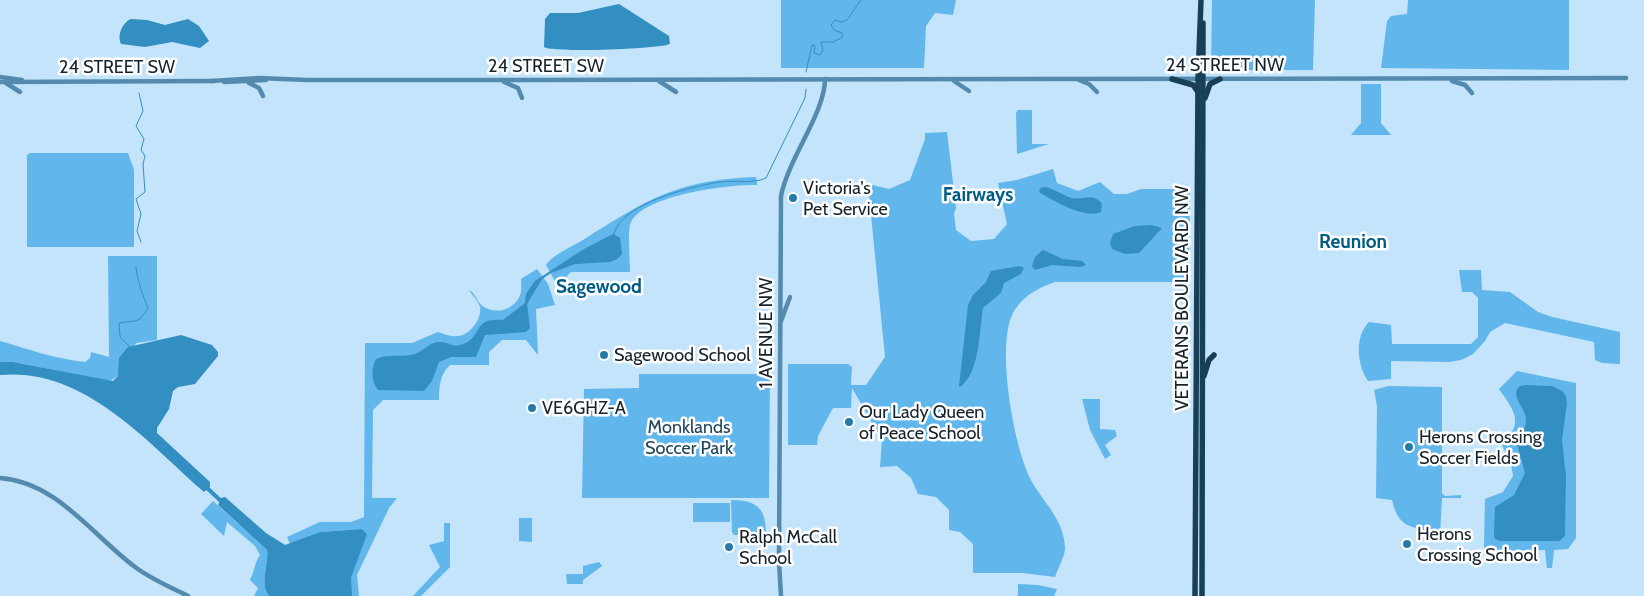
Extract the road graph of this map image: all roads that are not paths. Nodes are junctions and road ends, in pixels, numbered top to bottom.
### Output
1 (1202, 0) edge
2 (0, 78) edge
3 (1626, 78) dead end
4 (825, 79) junction
5 (950, 79) junction
6 (1075, 79) junction
7 (1172, 79) junction
8 (1200, 79) junction
9 (1220, 79) junction
10 (1439, 79) junction
11 (24, 80) junction
12 (267, 80) junction
13 (501, 80) junction
14 (658, 80) junction
15 (211, 81) junction
16 (0, 82) edge
17 (245, 82) junction
18 (969, 91) dead end
19 (20, 92) dead end
20 (676, 92) dead end
21 (1097, 92) dead end
22 (1198, 92) junction
23 (1472, 93) dead end
24 (263, 96) dead end
25 (522, 98) dead end
26 (1202, 113) junction
27 (790, 297) dead end
28 (779, 325) junction
29 (1214, 355) dead end
30 (1202, 390) junction
31 (0, 478) edge
32 (188, 596) edge
33 (781, 596) edge
34 (1195, 596) edge
35 (1202, 596) edge

1 - 8 main road, VETERANS BOULEVARD NW
2 - 11 street, 24 STREET SW
3 - 10 street, 24 STREET NW
4 - 5 street, 24 STREET NW
4 - 14 street, 24 STREET SW
4 - 28 street, 1 AVENUE NW
5 - 6 street, 24 STREET NW
5 - 18 street
6 - 7 street, 24 STREET NW
6 - 21 street
7 - 8 street, 24 STREET NW
7 - 22 main road
8 - 9 street, 24 STREET NW
8 - 22 main road, VETERANS BOULEVARD NW
8 - 26 main road, VETERANS BOULEVARD NW
9 - 10 street, 24 STREET NW
9 - 26 main road
10 - 23 street
11 - 15 street, 24 STREET SW
11 - 16 street, 24 STREET SW
12 - 13 street, 24 STREET SW
12 - 15 street, 24 STREET SW
12 - 17 street, 24 STREET SW
13 - 14 street, 24 STREET SW
13 - 25 street
14 - 20 street
15 - 17 street, 24 STREET SW
16 - 19 street
17 - 24 street
22 - 34 main road, VETERANS BOULEVARD NW
26 - 30 main road, VETERANS BOULEVARD NW
27 - 28 street
28 - 33 street, 1 AVENUE NW
29 - 30 main road
30 - 35 main road, VETERANS BOULEVARD NW
31 - 32 street

